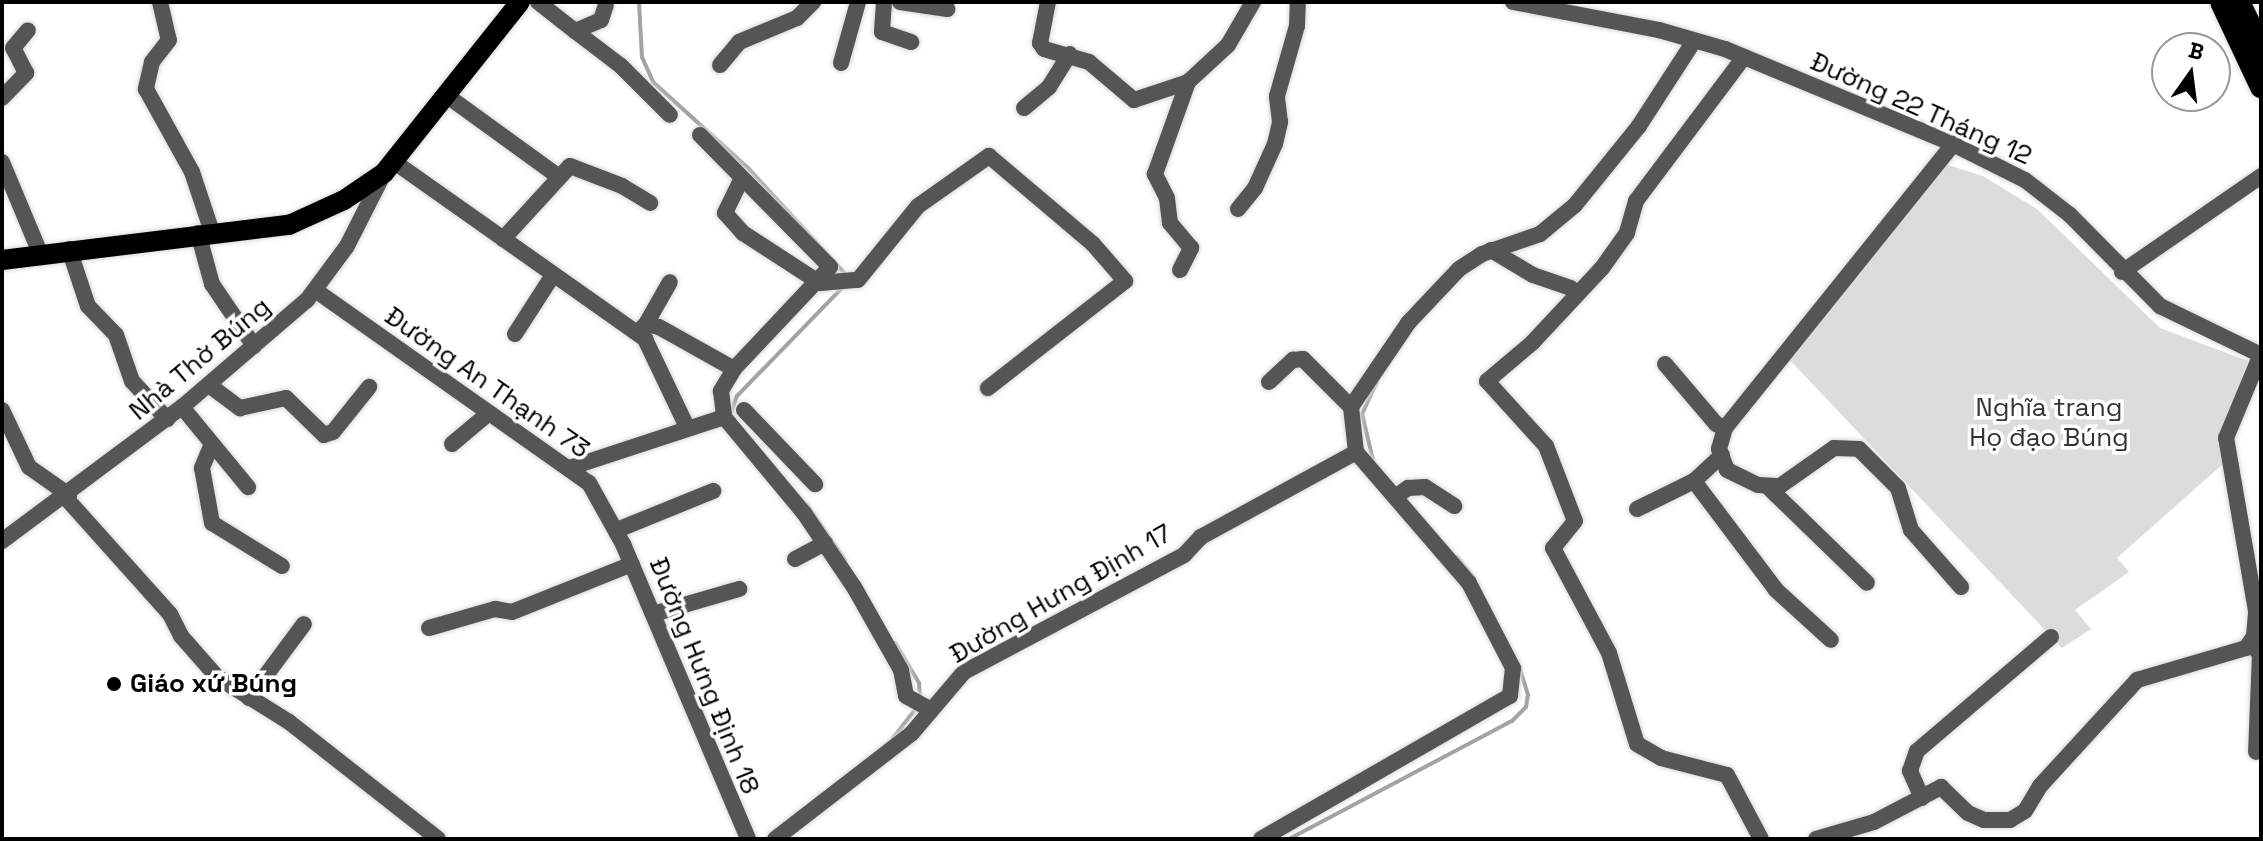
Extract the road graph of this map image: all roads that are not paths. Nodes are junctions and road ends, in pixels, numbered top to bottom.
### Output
1 (160, 2) edge
2 (520, 2) edge
3 (538, 2) edge
4 (813, 2) edge
5 (858, 2) edge
6 (884, 2) edge
7 (900, 2) edge
8 (1048, 2) edge
9 (1253, 2) edge
10 (1298, 2) edge
11 (1513, 2) edge
12 (2221, 2) edge
13 (2239, 2) edge
14 (606, 5) dead end
15 (947, 9) dead end
16 (28, 30) dead end
17 (575, 31) junction
18 (1694, 41) junction
19 (911, 42) dead end
20 (2261, 47) edge
21 (1070, 54) junction
22 (1744, 57) junction
23 (841, 63) dead end
24 (720, 65) dead end
25 (1188, 82) junction
26 (2261, 87) edge
27 (446, 95) junction
28 (2, 98) edge
29 (1024, 108) dead end
30 (670, 115) dead end
31 (700, 135) dead end
32 (1953, 144) junction
33 (2, 162) edge
34 (388, 167) junction
35 (558, 176) junction
36 (2261, 176) edge
37 (742, 178) junction
38 (650, 203) dead end
39 (1238, 209) dead end
40 (205, 232) junction
41 (503, 239) junction
42 (69, 249) junction
43 (1491, 250) junction
44 (40, 253) junction
45 (2, 260) edge
46 (1180, 270) dead end
47 (2122, 272) junction
48 (553, 275) junction
49 (670, 282) dead end
50 (820, 283) junction
51 (1571, 288) dead end
52 (315, 290) junction
53 (641, 328) junction
54 (515, 334) dead end
55 (254, 346) junction
56 (2261, 355) edge
57 (1665, 364) dead end
58 (734, 369) junction
59 (1269, 382) dead end
60 (209, 385) junction
61 (369, 387) dead end
62 (988, 388) dead end
63 (182, 407) junction
64 (1351, 407) junction
65 (2, 410) edge
66 (489, 413) junction
67 (724, 417) junction
68 (167, 419) junction
69 (687, 427) junction
70 (744, 427) junction
71 (1725, 428) junction
72 (212, 444) junction
73 (452, 444) dead end
74 (1356, 452) junction
75 (1722, 455) junction
76 (569, 468) junction
77 (1694, 481) junction
78 (815, 484) dead end
79 (1767, 486) junction
80 (248, 487) dead end
81 (713, 491) dead end
82 (1400, 493) junction
83 (67, 496) junction
84 (1454, 506) dead end
85 (1637, 509) dead end
86 (617, 530) junction
87 (2, 541) edge
88 (825, 543) junction
89 (795, 559) dead end
90 (632, 564) junction
91 (282, 566) dead end
92 (1867, 583) dead end
93 (1961, 587) dead end
94 (739, 589) dead end
95 (653, 614) junction
96 (304, 624) dead end
97 (429, 628) dead end
98 (2051, 637) dead end
99 (1831, 640) dead end
100 (2250, 643) junction
101 (249, 698) junction
102 (919, 703) junction
103 (2256, 752) dead end
104 (1922, 798) junction
105 (438, 839) edge
106 (748, 839) edge
107 (775, 839) edge
108 (1261, 839) edge
109 (1761, 839) edge
110 (1816, 839) edge

1 - 40 street
2 - 27 main road
3 - 17 street
4 - 24 street
5 - 23 street
6 - 19 street
7 - 15 street
8 - 21 street
9 - 25 street
10 - 39 street
11 - 18 street, Đường 22 Tháng 12
12 - 26 highway
13 - 20 highway
14 - 17 street
16 - 28 street
17 - 30 street
18 - 22 street, Đường 22 Tháng 12
18 - 43 street
21 - 25 street
21 - 29 street
22 - 32 street, Đường 22 Tháng 12
22 - 109 street
25 - 46 street
27 - 34 main road
27 - 35 street
31 - 37 street
32 - 47 street, Đường 22 Tháng 12
32 - 71 street
33 - 44 street
34 - 40 main road
34 - 41 street
34 - 52 street, Nhà Thờ Búng
35 - 38 street
35 - 41 street
36 - 47 street
37 - 50 street
37 - 50 street
40 - 42 main road
40 - 55 street
41 - 48 street
42 - 44 main road
42 - 68 street
43 - 51 street
43 - 64 street
44 - 45 main road
47 - 56 street, Đường 22 Tháng 12
48 - 53 street
48 - 54 street
49 - 53 street
50 - 58 street
50 - 62 street
52 - 55 street, Nhà Thờ Búng
52 - 66 street, Đường An Thạnh 73
53 - 58 street
53 - 69 street
55 - 60 street, Nhà Thờ Búng
56 - 100 street
57 - 71 street
58 - 67 street
59 - 64 street
60 - 61 street
60 - 63 street, Nhà Thờ Búng
63 - 68 street, Nhà Thờ Búng
63 - 72 street
64 - 74 street
65 - 83 street
66 - 73 street
66 - 76 street, Đường An Thạnh 73
67 - 69 street
67 - 70 street
68 - 83 street, Nhà Thờ Búng
69 - 76 street
70 - 78 street
70 - 88 street
71 - 75 street
72 - 80 street
72 - 91 street
74 - 82 street
74 - 102 street, Đường Hưng Định 17
75 - 77 street
75 - 79 street
76 - 86 street, Đường An Thạnh 73
77 - 85 street
77 - 99 street
79 - 92 street
79 - 93 street
81 - 86 street
82 - 84 street
82 - 108 street
83 - 87 street, Nhà Thờ Búng
83 - 101 street
86 - 90 street, Đường Hưng Định 18
88 - 89 street
88 - 102 street
90 - 95 street, Đường Hưng Định 18
90 - 97 street
94 - 95 street
95 - 106 street, Đường Hưng Định 18
96 - 101 street
98 - 104 street
100 - 103 street
100 - 104 street
101 - 105 street
102 - 107 street, Đường Hưng Định 17
104 - 110 street

